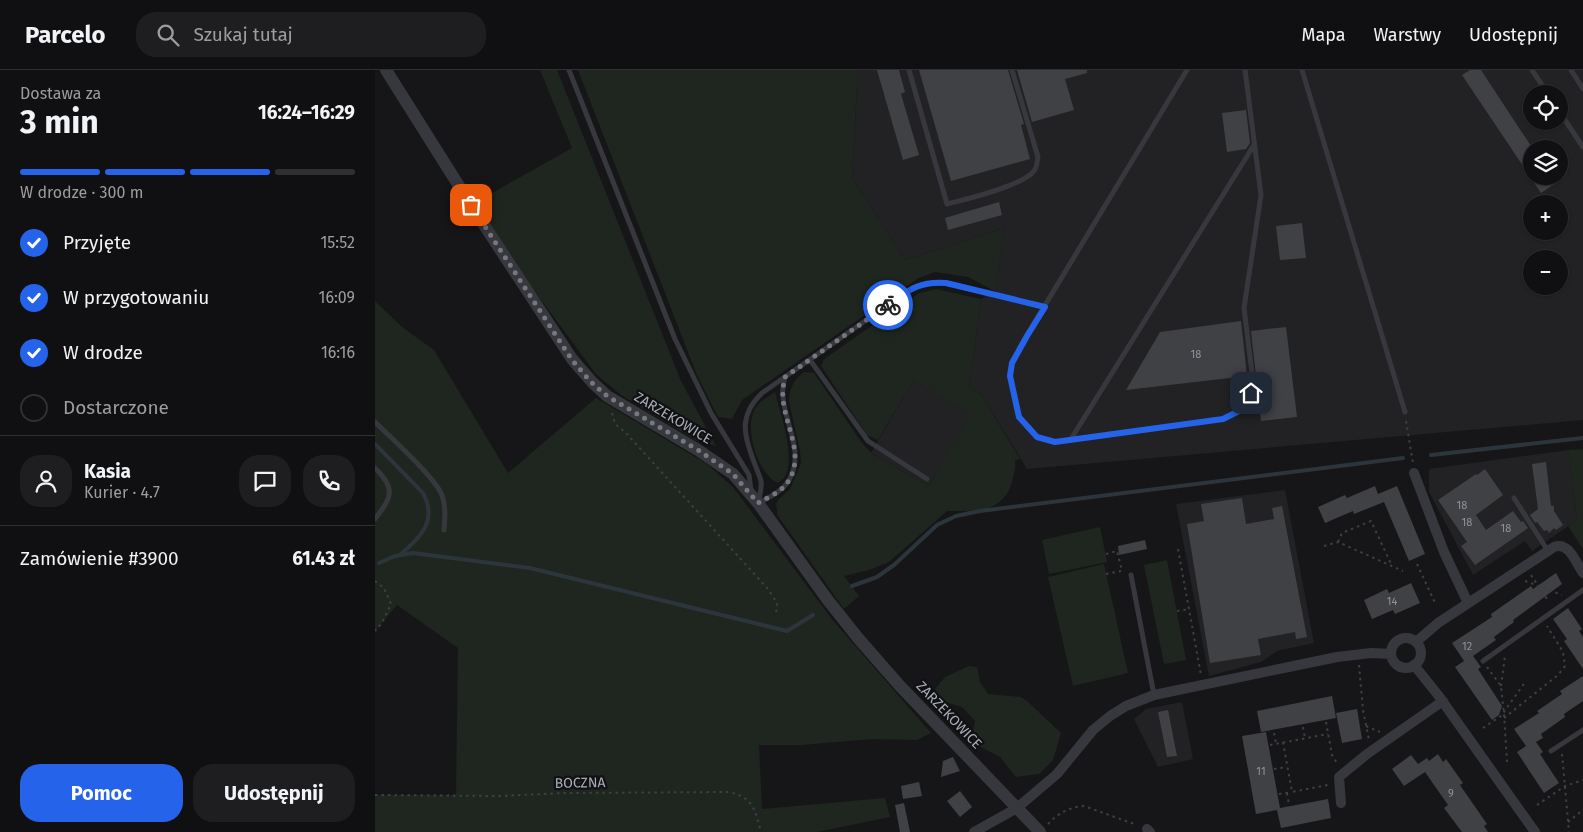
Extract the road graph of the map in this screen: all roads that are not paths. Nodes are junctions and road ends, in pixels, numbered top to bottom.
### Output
1 (386, 70) edge
2 (569, 70) edge
3 (909, 70) edge
4 (1012, 70) edge
5 (1187, 70) edge
6 (1245, 70) edge
7 (1302, 70) edge
8 (1532, 70) edge
9 (1571, 70) edge
10 (1541, 85) edge
11 (1583, 89) edge
12 (1568, 124) edge
13 (1255, 145) junction
14 (1583, 147) edge
15 (1045, 307) junction
16 (809, 360) junction
17 (785, 377) junction
18 (1405, 412) road end
19 (375, 422) edge
20 (1071, 439) junction
21 (375, 468) edge
22 (1414, 473) road end
23 (927, 479) dead end
24 (1514, 498) dead end
25 (758, 503) junction
26 (375, 520) edge
27 (444, 530) dead end
28 (1551, 549) junction
29 (1583, 574) edge
30 (1131, 575) road end
31 (1583, 590) edge
32 (1468, 603) junction
33 (1416, 642) junction
34 (1391, 654) junction
35 (1483, 661) road end
36 (1414, 665) junction
37 (1154, 695) junction
38 (1443, 702) junction
39 (1583, 730) edge
40 (1551, 751) dead end
41 (1341, 803) dead end
42 (1017, 808) junction
43 (1044, 828) edge
44 (1534, 831) edge
45 (974, 832) edge

1 - 25 street, ZARZEKOWICE
2 - 25 lane
3 - 4 lane
5 - 15 lane
6 - 13 lane
7 - 18 lane
8 - 10 lane
9 - 11 lane
12 - 14 lane
13 - 20 lane
13 - 20 lane
15 - 16 lane
15 - 20 lane
16 - 17 lane
16 - 23 lane
17 - 25 lane
17 - 25 lane
19 - 27 lane
21 - 26 lane
22 - 32 street
24 - 28 lane
25 - 42 street, ZARZEKOWICE
28 - 29 street
28 - 32 street
30 - 37 lane
31 - 35 lane
32 - 33 street
33 - 34 street
33 - 36 street
34 - 36 street
34 - 37 street
36 - 38 street
37 - 42 street
38 - 41 street
38 - 44 street
39 - 40 lane
42 - 43 street, ZARZEKOWICE
42 - 45 street

